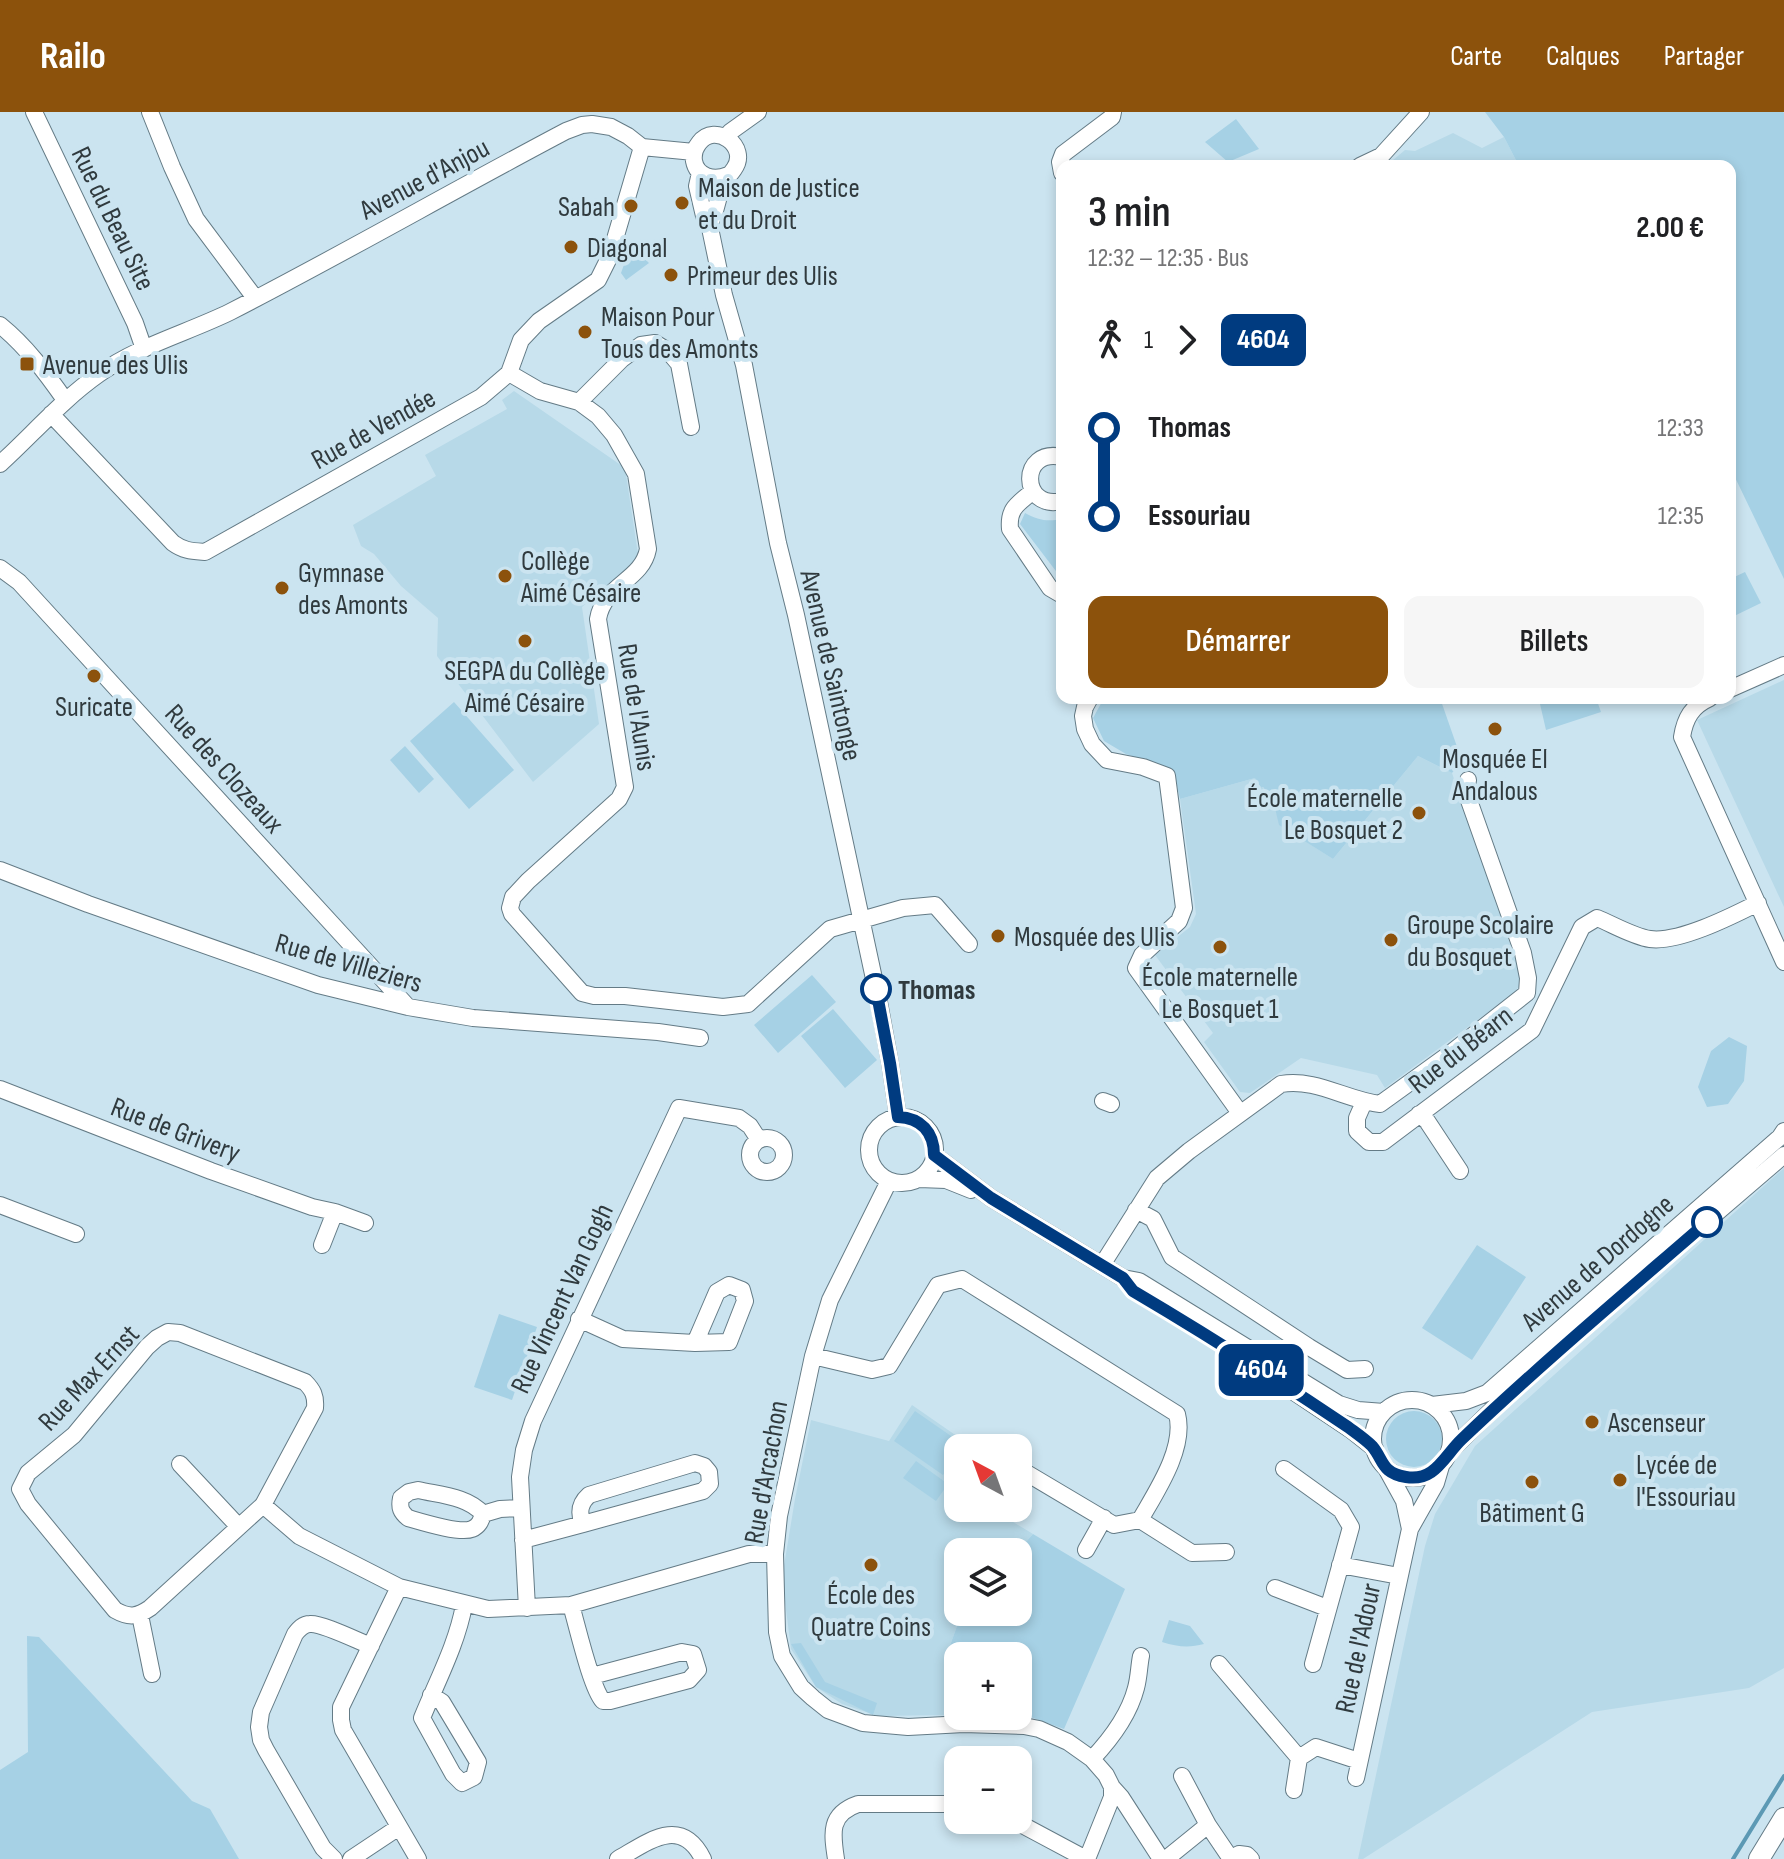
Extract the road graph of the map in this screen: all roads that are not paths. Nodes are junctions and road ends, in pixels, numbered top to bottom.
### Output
1 (34, 112) edge
2 (150, 112) edge
3 (758, 112) edge
4 (1113, 112) edge
5 (1421, 112) edge
6 (728, 138) junction
7 (642, 147) junction
8 (694, 152) junction
9 (1061, 160) edge
10 (1373, 160) edge
11 (700, 173) junction
12 (728, 175) junction
13 (709, 225) junction
14 (255, 298) junction
15 (0, 325) edge
16 (144, 349) junction
17 (509, 373) junction
18 (65, 400) junction
19 (579, 402) junction
20 (51, 414) junction
21 (691, 427) dead end
22 (1056, 456) edge
23 (0, 464) edge
24 (1033, 491) junction
25 (1056, 502) edge
26 (0, 568) edge
27 (1056, 592) edge
28 (1784, 665) edge
29 (1736, 686) edge
30 (1087, 704) edge
31 (1699, 704) edge
32 (1468, 780) dead end
33 (0, 870) edge
34 (1758, 903) junction
35 (861, 919) junction
36 (969, 944) dead end
37 (1784, 964) edge
38 (408, 1007) junction
39 (700, 1038) dead end
40 (0, 1089) edge
41 (1364, 1102) junction
42 (1240, 1113) junction
43 (1419, 1114) junction
44 (898, 1117) junction
45 (1784, 1131) edge
46 (759, 1140) dead end
47 (934, 1155) junction
48 (1784, 1155) edge
49 (1460, 1171) dead end
50 (919, 1179) junction
51 (889, 1181) junction
52 (991, 1198) junction
53 (0, 1205) edge
54 (1136, 1210) junction
55 (335, 1212) junction
56 (365, 1223) dead end
57 (76, 1234) dead end
58 (322, 1245) dead end
59 (1102, 1265) junction
60 (1123, 1278) junction
61 (579, 1319) junction
62 (695, 1343) dead end
63 (813, 1356) junction
64 (1365, 1369) dead end
65 (1432, 1405) junction
66 (1384, 1412) junction
67 (1375, 1449) junction
68 (1450, 1451) junction
69 (180, 1464) dead end
70 (1441, 1466) junction
71 (1284, 1469) dead end
72 (1386, 1469) junction
73 (1032, 1476) edge
74 (263, 1505) junction
75 (520, 1508) junction
76 (483, 1514) dead end
77 (1104, 1518) junction
78 (1140, 1520) junction
79 (583, 1524) junction
80 (239, 1527) junction
81 (1410, 1529) junction
82 (523, 1540) junction
83 (1086, 1550) dead end
84 (1226, 1552) dead end
85 (775, 1554) junction
86 (1340, 1565) junction
87 (1399, 1576) junction
88 (399, 1587) junction
89 (1275, 1588) dead end
90 (464, 1605) junction
91 (571, 1605) junction
92 (527, 1608) junction
93 (1327, 1608) junction
94 (140, 1615) junction
95 (371, 1646) junction
96 (1141, 1656) dead end
97 (1219, 1664) dead end
98 (1313, 1664) dead end
99 (152, 1674) dead end
100 (592, 1676) junction
101 (431, 1695) junction
102 (1299, 1758) junction
103 (1092, 1759) junction
104 (1359, 1761) junction
105 (1182, 1776) dead end
106 (1356, 1778) dead end
107 (1112, 1787) junction
108 (1294, 1790) dead end
109 (944, 1804) edge
110 (1784, 1818) edge
111 (1208, 1825) junction
112 (399, 1827) junction
113 (1032, 1830) edge
114 (1232, 1858) edge
115 (1256, 1858) edge
116 (334, 1859) edge
117 (351, 1859) edge
118 (418, 1859) edge
119 (618, 1859) edge
120 (703, 1859) edge
121 (836, 1859) edge
122 (1087, 1859) edge
123 (1164, 1859) edge
124 (1759, 1859) edge

1 - 16 street, Rue du Beau Site
2 - 14 street
3 - 6 street
4 - 9 street
5 - 10 street
6 - 8 street
6 - 12 street
7 - 8 street, Avenue d'Anjou
7 - 14 street, Avenue d'Anjou
7 - 17 street, Rue de Vendée
8 - 11 street
11 - 12 street
11 - 13 street, Avenue de Saintonge
12 - 13 street
13 - 35 street, Avenue de Saintonge
14 - 16 street, Avenue d'Anjou
15 - 18 street
16 - 18 street, Avenue d'Anjou
17 - 19 street, Rue de l'Aunis
17 - 20 street, Rue de Vendée
18 - 20 street, Avenue d'Anjou
19 - 21 street
19 - 35 street, Rue de l'Aunis
20 - 23 street, Avenue d'Anjou
22 - 24 street
24 - 25 street
24 - 27 street
26 - 38 street, Rue des Clozeaux
28 - 29 street
30 - 42 street
31 - 34 street
32 - 41 street
33 - 38 street, Rue de Villeziers
34 - 37 street
34 - 43 street, Rue du Béarn
35 - 36 street, Rue de l'Aunis
35 - 44 street, Avenue de Saintonge
38 - 39 street, Rue de Villeziers
40 - 55 street, Rue de Grivery
41 - 42 street
41 - 43 street, Rue du Béarn
42 - 54 street
43 - 49 street
44 - 47 street
44 - 51 street
45 - 65 street, Avenue de Dordogne
46 - 61 street, Rue Vincent Van Gogh
47 - 50 street
47 - 52 street
48 - 68 street, Avenue de Dordogne
50 - 51 street
50 - 52 street
51 - 63 street, Rue d'Arcachon
52 - 59 street
53 - 57 street
54 - 59 street
54 - 64 street
55 - 56 street, Rue de Grivery
55 - 58 street
59 - 60 street
60 - 66 street
60 - 67 street
61 - 62 street
61 - 75 street, Rue Vincent Van Gogh
63 - 78 street
63 - 85 street, Rue d'Arcachon
65 - 66 street
65 - 68 street
66 - 67 street
67 - 72 street
68 - 70 street
69 - 80 street
70 - 72 street
70 - 81 street, Rue de l'Adour
71 - 86 street
72 - 81 street
73 - 77 street
74 - 80 street, Rue Max Ernst
74 - 88 street
74 - 94 street, Rue Max Ernst
75 - 76 street
75 - 82 street, Rue Vincent Van Gogh
77 - 78 street
77 - 83 street
78 - 84 street
79 - 79 street
79 - 82 street
80 - 94 street, Rue Max Ernst
81 - 87 street, Rue de l'Adour
82 - 92 street, Rue Vincent Van Gogh
85 - 91 street
85 - 103 street, Rue d'Arcachon
86 - 87 street
86 - 93 street
87 - 104 street, Rue de l'Adour
88 - 90 street
88 - 95 street
89 - 93 street
90 - 92 street
90 - 101 street
91 - 92 street
91 - 100 street
93 - 98 street
94 - 99 street
95 - 112 street
95 - 116 street
96 - 103 street
97 - 102 street
100 - 100 street
101 - 101 street
102 - 104 street
102 - 108 street
103 - 107 street, Rue d'Arcachon
104 - 106 street, Rue de l'Adour
105 - 111 street
107 - 122 street
107 - 123 street, Rue d'Arcachon
109 - 121 street
110 - 124 main road
111 - 114 street
111 - 123 street
112 - 117 street
112 - 118 street
113 - 122 street
114 - 115 street
119 - 120 street

